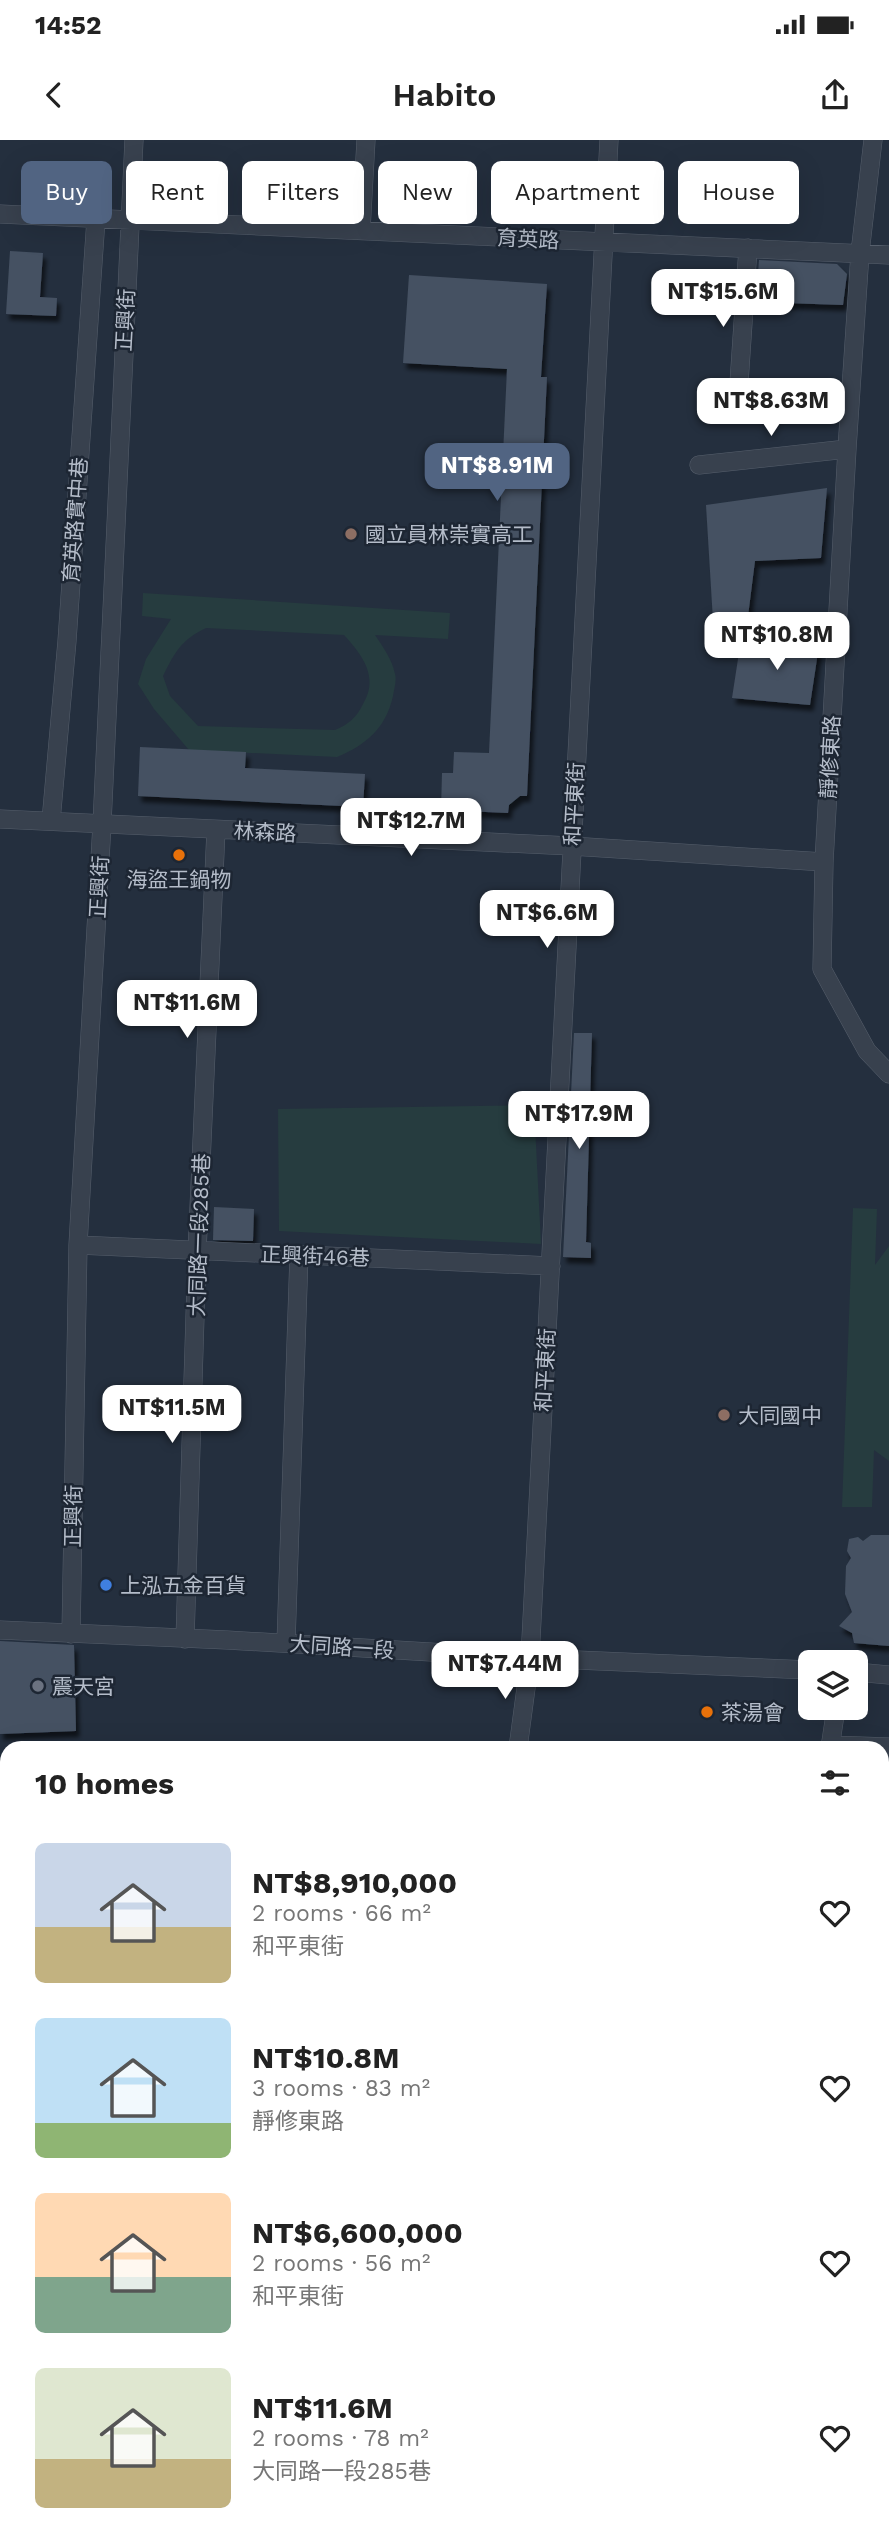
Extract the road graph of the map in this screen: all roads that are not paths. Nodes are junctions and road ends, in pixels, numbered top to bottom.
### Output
1 (134, 140) edge
2 (366, 140) edge
3 (609, 140) edge
4 (873, 140) edge
5 (133, 161) edge
6 (0, 214) edge
7 (21, 215) edge
8 (96, 224) edge
9 (130, 224) edge
10 (226, 224) edge
11 (361, 231) junction
12 (603, 243) junction
13 (748, 248) junction
14 (860, 253) junction
15 (889, 255) edge
16 (737, 413) dead end
17 (847, 449) junction
18 (699, 465) dead end
19 (0, 818) edge
20 (51, 821) junction
21 (102, 824) junction
22 (216, 830) junction
23 (571, 846) junction
24 (824, 862) junction
25 (889, 1074) edge
26 (78, 1245) junction
27 (197, 1252) junction
28 (299, 1255) junction
29 (551, 1266) junction
30 (0, 1630) edge
31 (71, 1634) junction
32 (185, 1639) junction
33 (286, 1643) junction
34 (530, 1658) junction
35 (798, 1669) edge
36 (868, 1673) edge
37 (889, 1675) edge
38 (834, 1720) edge
39 (519, 1741) edge
40 (832, 1741) edge

1 - 5 street, 正興街
2 - 11 street
3 - 12 street, 和平東街
4 - 14 street, 靜修東路
6 - 7 street, 育英路
8 - 20 street, 育英路實中巷
9 - 21 street, 正興街
10 - 11 street, 育英路
11 - 12 street, 育英路
12 - 13 street, 育英路
12 - 23 street, 和平東街
13 - 14 street, 育英路
13 - 16 street
14 - 15 street, 育英路
14 - 17 street, 靜修東路
17 - 18 street
17 - 24 street, 靜修東路
19 - 20 street, 林森路
20 - 21 street, 林森路
21 - 22 street, 林森路
21 - 26 street, 正興街
22 - 23 street, 林森路
22 - 27 street, 大同路一段285巷
23 - 24 street, 林森路
23 - 29 street, 和平東街
24 - 25 street, 靜修東路
26 - 27 street, 正興街46巷
26 - 31 street, 正興街
27 - 28 street, 正興街46巷
27 - 32 street, 大同路一段285巷
28 - 29 street, 正興街46巷
28 - 33 street
29 - 34 street, 和平東街
30 - 31 street, 大同路一段
31 - 32 street, 大同路一段
32 - 33 street, 大同路一段
33 - 34 street, 大同路一段
34 - 35 street, 大同路一段
34 - 39 street, 和平東街
36 - 37 street
38 - 40 street

